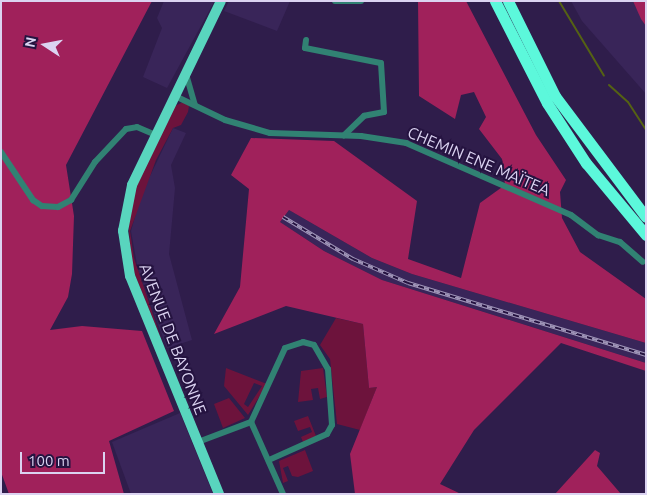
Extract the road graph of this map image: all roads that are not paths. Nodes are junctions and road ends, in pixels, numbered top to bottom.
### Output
1 (221, 1) edge
2 (335, 1) edge
3 (360, 1) edge
4 (495, 1) edge
5 (508, 1) edge
6 (306, 40) dead end
7 (186, 74) junction
8 (175, 96) junction
9 (195, 105) junction
10 (156, 135) junction
11 (344, 136) junction
12 (1, 152) edge
13 (646, 217) edge
14 (646, 235) edge
15 (642, 262) dead end
16 (251, 422) junction
17 (198, 442) junction
18 (269, 460) junction
19 (219, 494) edge
20 (283, 494) edge

1 - 7 main road, AVENUE DE BAYONNE
2 - 3 street
4 - 14 highway
5 - 13 highway
6 - 11 street
7 - 8 main road, AVENUE DE BAYONNE
7 - 9 street
8 - 9 street, CHEMIN ENE MAÏTEA
8 - 10 main road, AVENUE DE BAYONNE
9 - 11 street, CHEMIN ENE MAÏTEA
10 - 12 street
10 - 17 main road, AVENUE DE BAYONNE
11 - 15 street, CHEMIN ENE MAÏTEA
16 - 17 street
16 - 18 street
16 - 18 street
17 - 19 main road, AVENUE DE BAYONNE
18 - 20 street

